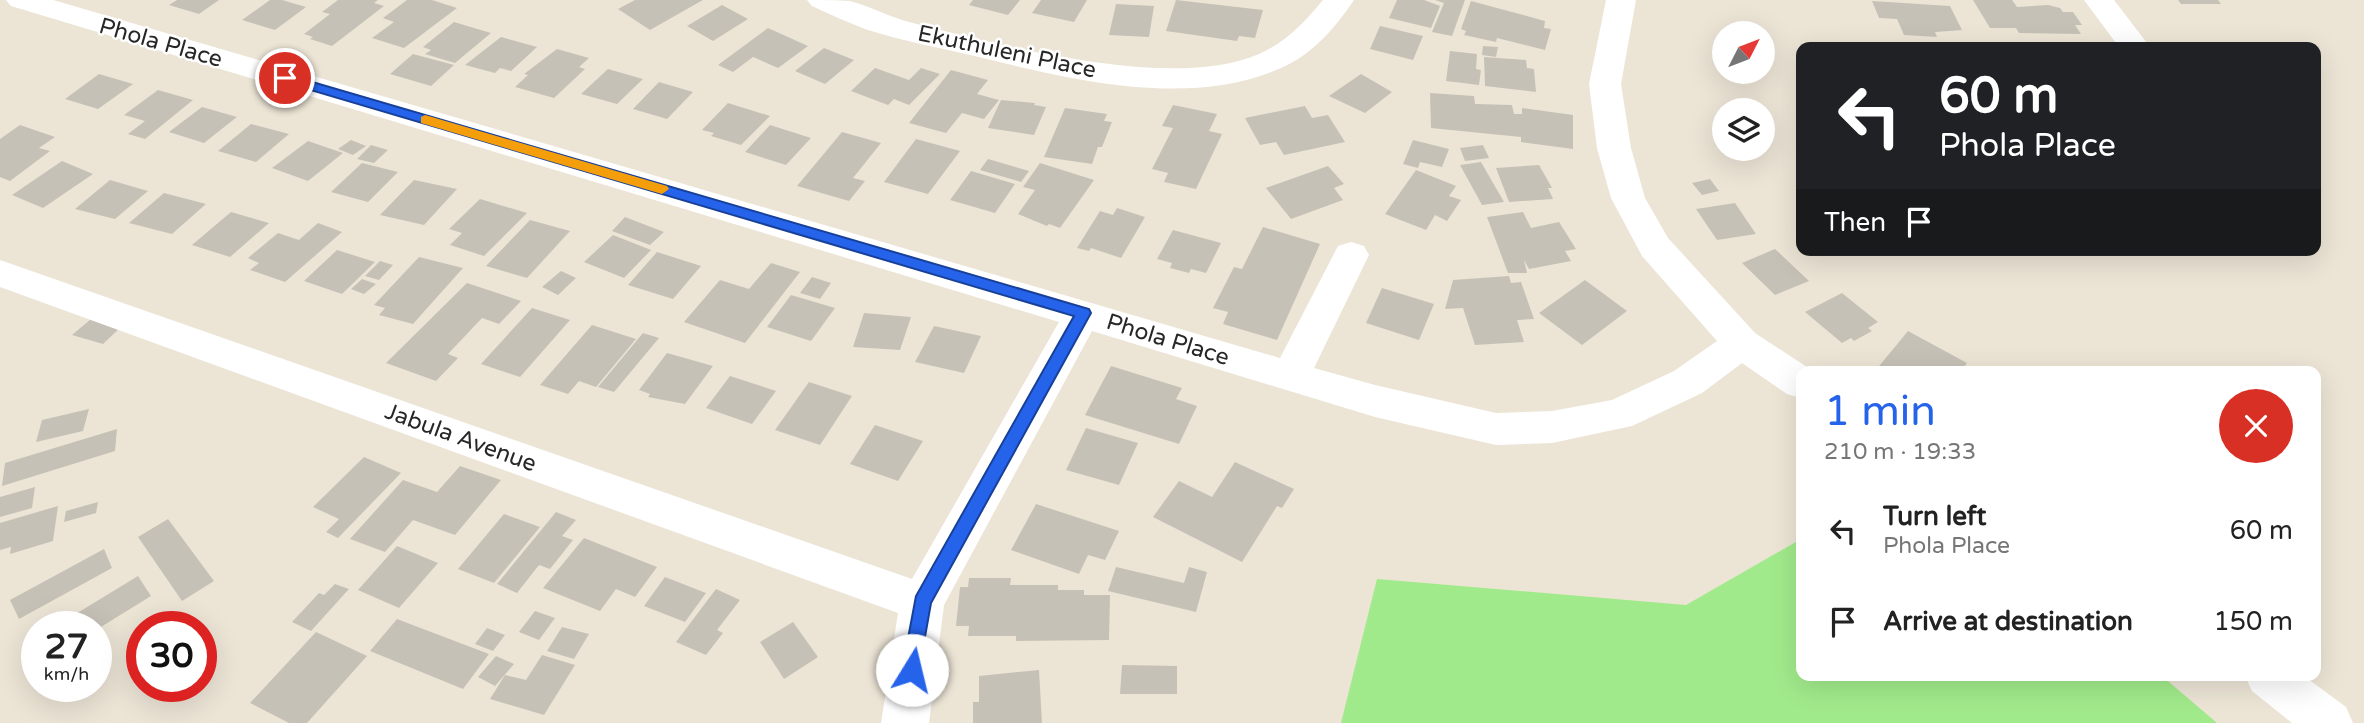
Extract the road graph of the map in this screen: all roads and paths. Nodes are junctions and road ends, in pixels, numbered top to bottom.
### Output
1 (22, 0) edge
2 (822, 0) edge
3 (1339, 0) edge
4 (1621, 0) edge
5 (2099, 0) edge
6 (2131, 42) edge
7 (1351, 255) dead end
8 (0, 273) edge
9 (1083, 313) junction
10 (1742, 343) junction
11 (1291, 375) junction
12 (1796, 380) edge
13 (922, 602) junction
14 (2274, 681) edge
15 (905, 723) edge
16 (2329, 723) edge

1 - 9 street, Phola Place
2 - 3 street, Ekuthuleni Place
4 - 10 street
5 - 6 street
7 - 11 street
8 - 13 street, Jabula Avenue
9 - 11 street, Phola Place
9 - 13 street
10 - 11 street, Phola Place
10 - 12 street
13 - 15 street
14 - 16 street

